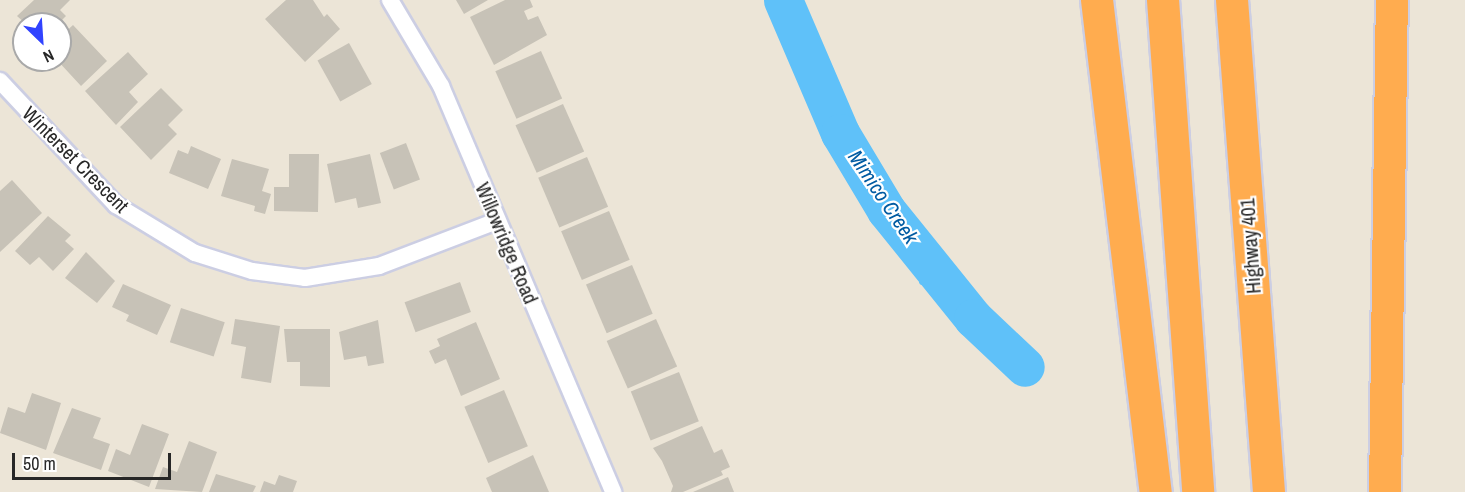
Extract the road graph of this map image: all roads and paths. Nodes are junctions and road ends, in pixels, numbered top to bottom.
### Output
1 (390, 0) edge
2 (1097, 0) edge
3 (1163, 0) edge
4 (1232, 0) edge
5 (1392, 13) edge
6 (0, 81) edge
7 (497, 221) junction
8 (613, 492) edge
9 (1156, 492) edge
10 (1198, 492) edge
11 (1269, 492) edge
12 (1386, 492) edge

1 - 7 street, Willowridge Road
2 - 9 highway
3 - 10 highway
4 - 11 highway, Highway 401
5 - 12 highway
6 - 7 street, Winterset Crescent
7 - 8 street, Willowridge Road

